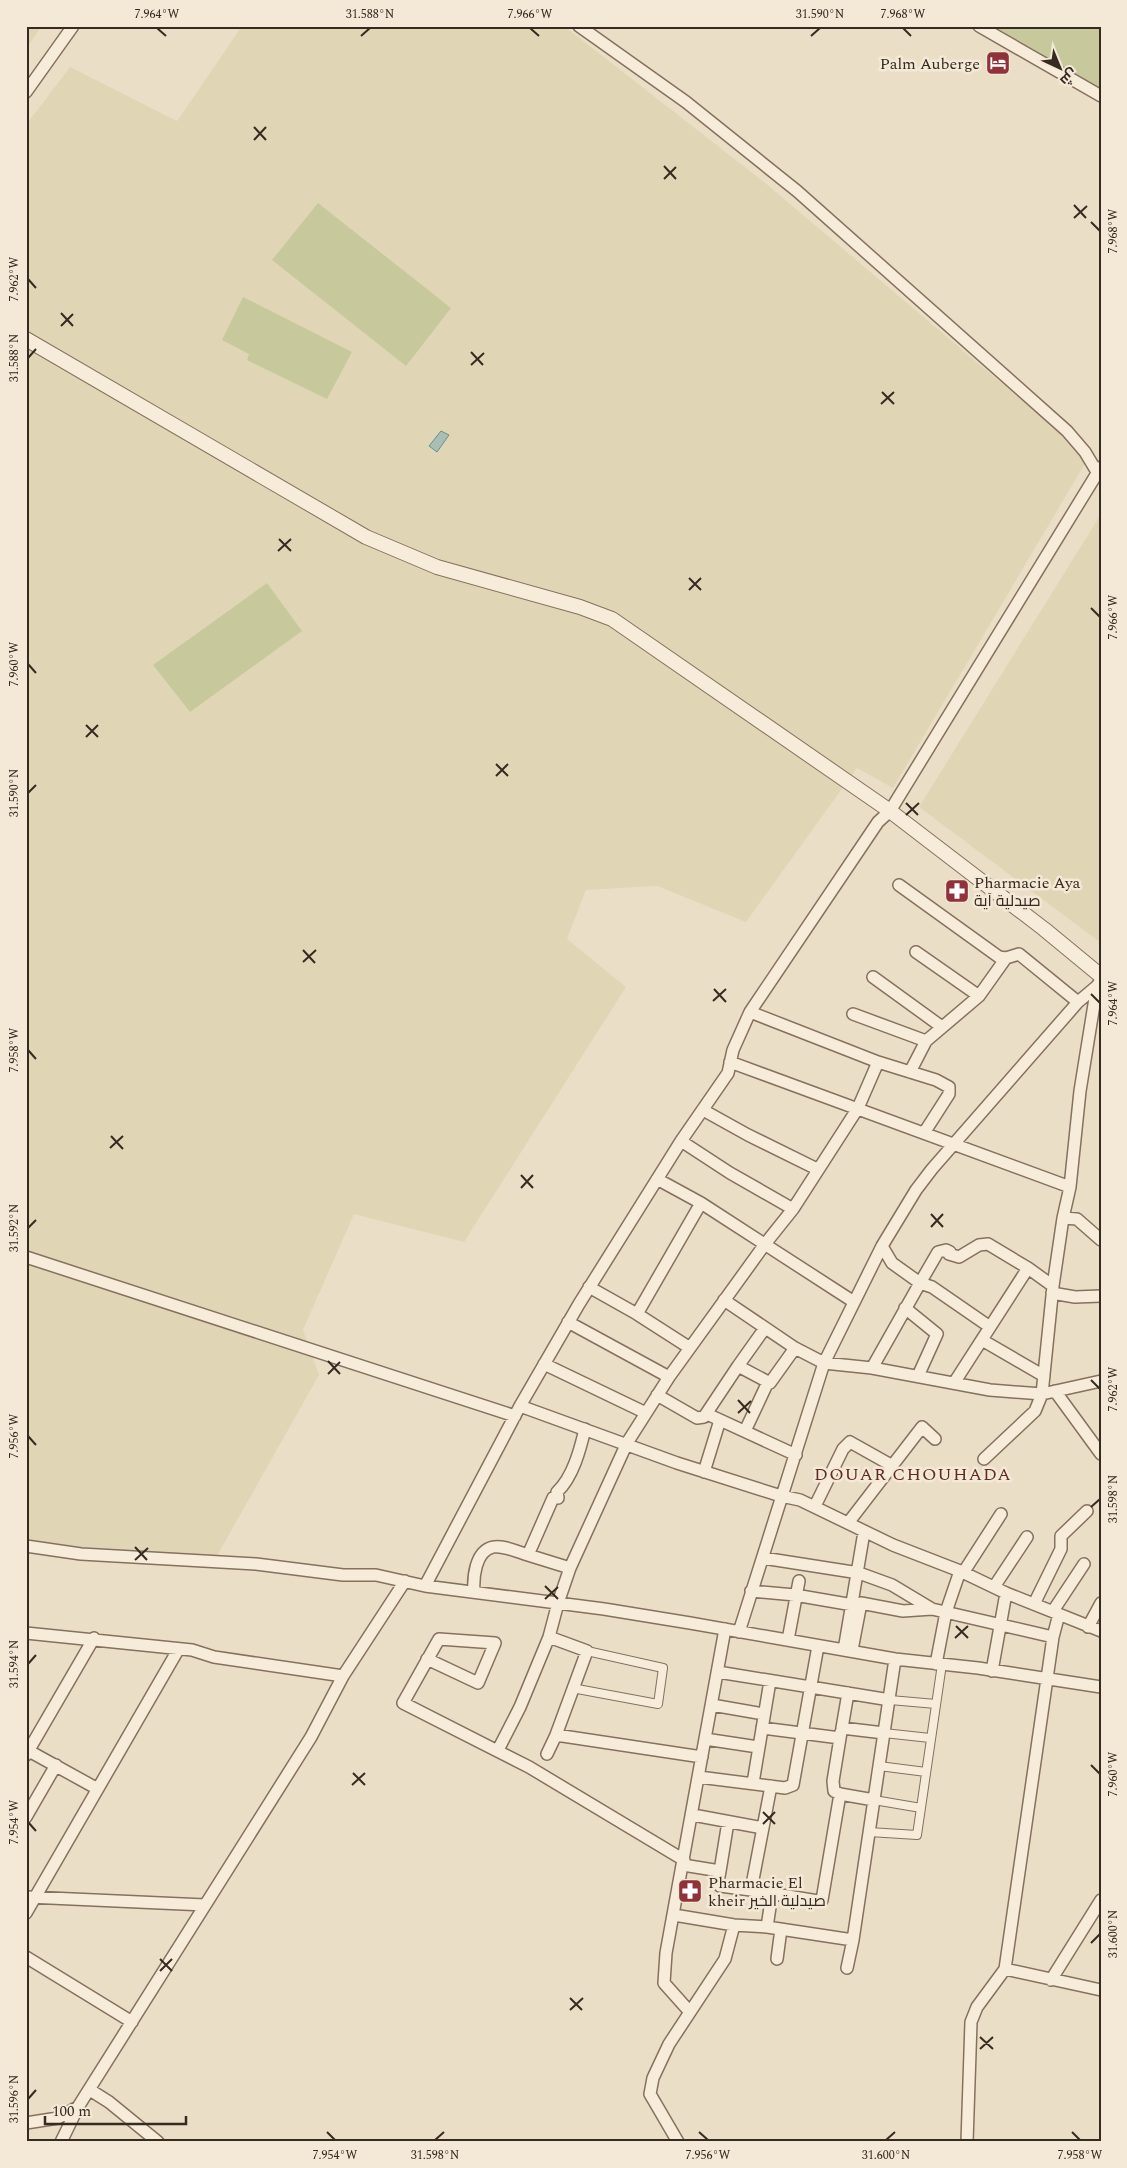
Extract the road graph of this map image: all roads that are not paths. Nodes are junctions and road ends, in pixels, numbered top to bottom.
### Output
1 (73, 26) edge
2 (579, 26) edge
3 (980, 26) edge
4 (26, 92) edge
5 (1101, 96) edge
6 (26, 339) edge
7 (1099, 470) edge
8 (890, 811) junction
9 (899, 886) dead end
10 (916, 952) dead end
11 (1006, 958) junction
12 (872, 977) dead end
13 (1099, 981) edge
14 (979, 996) junction
15 (1078, 1002) junction
16 (750, 1012) junction
17 (854, 1014) dead end
18 (942, 1027) junction
19 (926, 1041) junction
20 (730, 1062) junction
21 (878, 1062) junction
22 (910, 1072) junction
23 (858, 1108) junction
24 (703, 1110) junction
25 (924, 1133) junction
26 (681, 1141) junction
27 (954, 1144) junction
28 (817, 1169) junction
29 (657, 1179) junction
30 (1070, 1187) junction
31 (701, 1202) junction
32 (793, 1209) junction
33 (1063, 1218) junction
34 (1101, 1240) edge
35 (765, 1244) junction
36 (882, 1246) junction
37 (26, 1257) edge
38 (1028, 1268) junction
39 (920, 1283) junction
40 (589, 1287) junction
41 (1053, 1290) junction
42 (1101, 1296) edge
43 (724, 1300) junction
44 (854, 1302) junction
45 (905, 1308) junction
46 (637, 1314) junction
47 (568, 1322) junction
48 (990, 1327) junction
49 (764, 1328) junction
50 (982, 1340) junction
51 (690, 1348) junction
52 (795, 1348) junction
53 (824, 1363) junction
54 (544, 1364) junction
55 (738, 1366) junction
56 (872, 1368) junction
57 (918, 1376) junction
58 (1044, 1376) junction
59 (669, 1377) junction
60 (1101, 1381) edge
61 (954, 1383) junction
62 (767, 1384) junction
63 (1055, 1391) junction
64 (1042, 1394) junction
65 (657, 1395) junction
66 (518, 1411) junction
67 (646, 1413) junction
68 (707, 1414) junction
69 (720, 1420) junction
70 (585, 1429) junction
71 (745, 1431) junction
72 (935, 1439) dead end
73 (627, 1443) junction
74 (1101, 1454) edge
75 (796, 1455) junction
76 (984, 1459) dead end
77 (891, 1465) junction
78 (704, 1472) junction
79 (781, 1496) junction
80 (815, 1506) junction
81 (1087, 1511) dead end
82 (1002, 1514) dead end
83 (848, 1523) junction
84 (864, 1532) junction
85 (1027, 1537) dead end
86 (26, 1546) edge
87 (528, 1555) junction
88 (762, 1558) junction
89 (1084, 1564) dead end
90 (570, 1568) junction
91 (961, 1572) junction
92 (859, 1573) junction
93 (405, 1581) junction
94 (799, 1582) dead end
95 (425, 1586) junction
96 (994, 1587) junction
97 (751, 1591) junction
98 (474, 1592) junction
99 (1006, 1593) junction
100 (795, 1595) junction
101 (558, 1603) junction
102 (1101, 1603) edge
103 (857, 1604) junction
104 (1034, 1604) junction
105 (932, 1609) junction
106 (946, 1612) junction
107 (1056, 1612) junction
108 (999, 1625) junction
109 (1088, 1627) junction
110 (725, 1630) junction
111 (1101, 1631) edge
112 (739, 1632) junction
113 (26, 1633) edge
114 (549, 1637) junction
115 (1054, 1637) junction
116 (94, 1638) junction
117 (788, 1640) junction
118 (818, 1646) junction
119 (178, 1650) junction
120 (848, 1650) junction
121 (587, 1651) junction
122 (427, 1659) junction
123 (895, 1659) junction
124 (939, 1664) junction
125 (992, 1671) junction
126 (718, 1672) junction
127 (342, 1676) junction
128 (1048, 1680) junction
129 (770, 1681) junction
130 (811, 1687) junction
131 (572, 1688) junction
132 (1101, 1688) edge
133 (848, 1692) junction
134 (890, 1700) junction
135 (936, 1704) junction
136 (712, 1705) junction
137 (764, 1714) junction
138 (762, 1728) junction
139 (802, 1733) junction
140 (841, 1733) junction
141 (884, 1733) junction
142 (556, 1735) junction
143 (930, 1738) junction
144 (705, 1739) junction
145 (758, 1747) junction
146 (498, 1750) junction
147 (28, 1753) edge
148 (547, 1754) dead end
149 (702, 1757) junction
150 (56, 1765) junction
151 (879, 1766) junction
152 (926, 1772) junction
153 (699, 1777) junction
154 (752, 1783) junction
155 (771, 1786) junction
156 (96, 1788) junction
157 (840, 1794) junction
158 (874, 1800) junction
159 (921, 1808) junction
160 (692, 1815) junction
161 (26, 1817) edge
162 (728, 1822) junction
163 (763, 1828) junction
164 (869, 1832) junction
165 (684, 1862) junction
166 (720, 1871) junction
167 (751, 1890) junction
168 (772, 1894) junction
169 (31, 1897) edge
170 (1101, 1900) edge
171 (205, 1905) junction
172 (26, 1913) edge
173 (674, 1914) junction
174 (734, 1925) junction
175 (767, 1927) junction
176 (781, 1929) junction
177 (853, 1940) junction
178 (26, 1957) edge
179 (777, 1959) dead end
180 (847, 1968) dead end
181 (1005, 1969) junction
182 (1051, 1980) junction
183 (1101, 1990) edge
184 (689, 2011) junction
185 (132, 2022) junction
186 (90, 2090) junction
187 (78, 2107) junction
188 (28, 2124) edge
189 (61, 2142) edge
190 (158, 2142) edge
191 (678, 2142) edge
192 (967, 2142) edge

1 - 4 street
2 - 7 street
3 - 5 street
6 - 8 street
7 - 8 street
8 - 13 street
8 - 16 street
9 - 11 street
10 - 14 street
11 - 14 street
11 - 15 street
12 - 18 street
13 - 15 street
13 - 30 street
14 - 18 street
15 - 27 street
16 - 20 street
16 - 21 street
17 - 19 street
18 - 19 street
19 - 22 street
20 - 23 street
20 - 24 street
21 - 22 street
21 - 23 street
22 - 25 street
23 - 25 street
23 - 28 street
24 - 26 street
24 - 28 street
25 - 27 street
26 - 29 street
26 - 32 street
27 - 30 street
27 - 36 street
28 - 32 street
29 - 31 street
29 - 40 street
30 - 33 street
31 - 35 street
31 - 46 street
32 - 35 street
33 - 34 street
33 - 41 street
35 - 43 street
35 - 44 street
36 - 39 street
36 - 44 street
37 - 66 street
38 - 39 street
38 - 41 street
38 - 48 street
39 - 45 street
39 - 48 street
40 - 46 street
40 - 47 street
41 - 42 street
41 - 58 street
43 - 49 street
43 - 51 street
44 - 53 street
45 - 56 street
45 - 57 street
46 - 51 street
47 - 54 street
47 - 59 street
48 - 50 street
49 - 52 street
49 - 55 street
50 - 58 street
50 - 61 street
51 - 59 street
52 - 53 street
52 - 62 street
53 - 56 street
53 - 75 street
54 - 66 street
54 - 67 street
55 - 62 street
55 - 68 street
56 - 57 street
57 - 61 street
58 - 64 street
59 - 65 street
60 - 63 street
61 - 64 street
62 - 71 street
63 - 64 street
63 - 74 street
64 - 76 street
65 - 67 street
65 - 68 street
66 - 70 street
66 - 95 street
67 - 73 street
68 - 69 street
69 - 71 street
69 - 78 street
70 - 73 street
70 - 87 street
71 - 75 street
72 - 77 street
73 - 78 street
73 - 90 street
75 - 79 street
77 - 80 street
77 - 83 street
78 - 79 street
79 - 80 street
79 - 88 street
80 - 83 street
81 - 104 street
82 - 91 street
83 - 84 street
84 - 91 street
84 - 92 street
85 - 96 street
86 - 93 street
87 - 90 street
87 - 98 street
88 - 92 street
88 - 97 street
89 - 107 street
90 - 101 street
91 - 96 street
91 - 106 street
92 - 103 street
92 - 105 street
93 - 95 street
93 - 127 street
94 - 100 street
95 - 98 street
96 - 99 street
97 - 100 street
97 - 112 street
98 - 101 street
99 - 104 street
99 - 108 street
100 - 103 street
100 - 117 street
101 - 110 street
101 - 114 street
102 - 109 street
103 - 105 street
103 - 120 street
104 - 107 street
105 - 106 street
106 - 108 street
106 - 124 street
107 - 109 street
107 - 115 street
108 - 115 street
108 - 125 street
109 - 111 street
110 - 112 street
110 - 126 street
112 - 117 street
113 - 116 street
114 - 121 street
114 - 146 street
115 - 128 street
116 - 119 street
116 - 147 street
117 - 118 street
118 - 120 street
118 - 130 street
119 - 127 street
119 - 156 street
120 - 123 street
121 - 131 street
121 - 131 street
122 - 122 street
122 - 146 street
123 - 124 street
123 - 134 street
124 - 125 street
124 - 135 street
125 - 128 street
126 - 129 street
126 - 136 street
127 - 171 street
128 - 132 street
128 - 181 street
129 - 130 street
129 - 137 street
130 - 133 street
130 - 139 street
131 - 142 street
133 - 134 street
133 - 140 street
134 - 135 street
134 - 141 street
135 - 143 street
136 - 137 street
136 - 144 street
137 - 138 street
138 - 139 street
138 - 145 street
139 - 140 street
139 - 155 street
140 - 141 street
140 - 157 street
141 - 143 street
141 - 151 street
142 - 148 street
142 - 149 street
143 - 152 street
144 - 145 street
144 - 149 street
145 - 154 street
146 - 165 street
147 - 150 street
149 - 153 street
150 - 156 street
150 - 161 street
151 - 152 street
151 - 158 street
152 - 159 street
153 - 154 street
153 - 160 street
154 - 155 street
155 - 163 street
156 - 169 street
157 - 158 street
157 - 168 street
158 - 159 street
158 - 164 street
159 - 164 street
160 - 162 street
160 - 165 street
162 - 163 street
162 - 166 street
163 - 167 street
164 - 177 street
165 - 166 street
165 - 173 street
166 - 167 street
167 - 168 street
168 - 175 street
169 - 171 street
169 - 172 street
170 - 182 street
171 - 185 street
173 - 174 street
173 - 184 street
174 - 175 street
174 - 184 street
175 - 176 street
176 - 177 street
176 - 179 street
177 - 180 street
178 - 185 street
181 - 182 street
181 - 192 street
182 - 183 street
184 - 191 street
185 - 186 street
186 - 187 street
186 - 190 street
187 - 188 street
187 - 189 street

